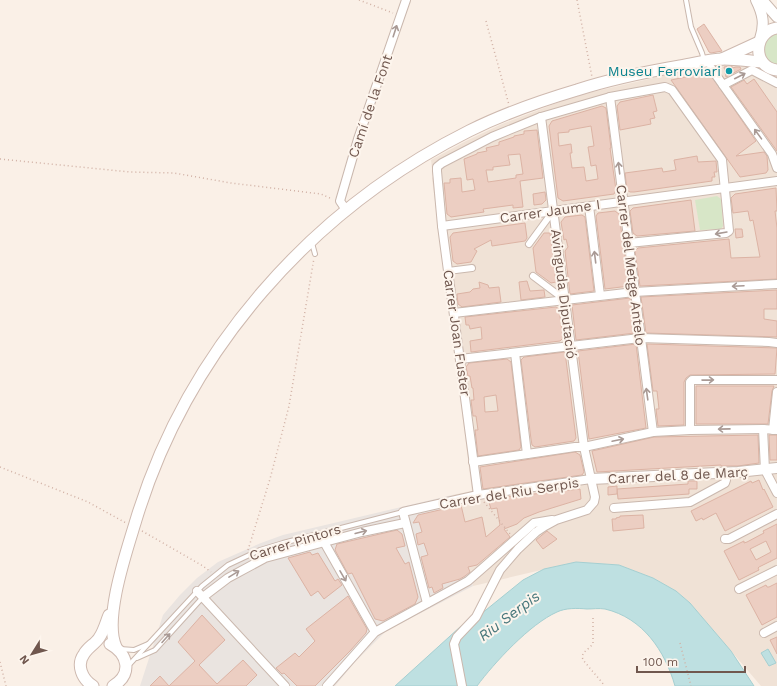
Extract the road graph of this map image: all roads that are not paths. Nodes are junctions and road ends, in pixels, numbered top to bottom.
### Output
1 (406, 0) edge
2 (686, 0) edge
3 (756, 0) edge
4 (762, 0) edge
5 (777, 17) edge
6 (777, 28) edge
7 (760, 40) junction
8 (722, 59) junction
9 (762, 62) junction
10 (708, 65) junction
11 (776, 71) edge
12 (777, 83) edge
13 (725, 84) junction
14 (610, 97) junction
15 (541, 117) junction
16 (777, 168) edge
17 (777, 181) edge
18 (725, 187) junction
19 (623, 201) junction
20 (343, 206) junction
21 (590, 206) junction
22 (554, 210) junction
23 (442, 226) junction
24 (311, 240) junction
25 (629, 243) junction
26 (529, 244) dead end
27 (315, 254) road end
28 (472, 268) dead end
29 (448, 271) junction
30 (533, 276) dead end
31 (777, 284) edge
32 (634, 292) junction
33 (600, 295) junction
34 (565, 300) junction
35 (454, 313) junction
36 (640, 338) junction
37 (777, 343) edge
38 (570, 346) junction
39 (515, 353) junction
40 (460, 359) junction
41 (777, 380) edge
42 (777, 392) edge
43 (763, 429) junction
44 (690, 430) junction
45 (775, 430) edge
46 (653, 432) junction
47 (584, 448) junction
48 (527, 454) junction
49 (473, 462) junction
50 (777, 468) edge
51 (765, 470) junction
52 (726, 473) junction
53 (591, 480) junction
54 (777, 493) edge
55 (478, 495) junction
56 (614, 508) dead end
57 (403, 512) junction
58 (777, 514) edge
59 (556, 520) junction
60 (405, 523) junction
61 (725, 539) dead end
62 (324, 542) junction
63 (777, 570) edge
64 (739, 589) dead end
65 (200, 594) junction
66 (426, 603) junction
67 (112, 609) junction
68 (777, 626) edge
69 (375, 632) junction
70 (764, 633) dead end
71 (148, 643) junction
72 (92, 646) junction
73 (117, 648) junction
74 (135, 659) junction
75 (125, 671) junction
76 (82, 681) edge
77 (117, 685) edge
78 (93, 686) edge
79 (285, 686) edge
80 (327, 686) edge
81 (462, 686) edge

20 -> 1 street, Camí de la Font
2 - 10 lane
3 - 7 street
4 - 5 street
6 - 7 main road
7 - 8 main road
7 - 9 main road
8 - 9 main road
8 - 10 main road
9 - 11 main road
10 - 13 street
10 - 20 main road
13 -> 12 street
16 -> 13 street
14 - 15 street
14 - 18 street
19 -> 14 street, Carrer del Metge Antelo
15 - 22 street, Avinguda Diputació
15 - 23 street, Carrer Joan Fuster
17 - 18 street, Carrer Jaume I
18 - 19 street, Carrer Jaume I
18 -> 25 street
19 - 21 street, Carrer Jaume I
19 - 25 street, Carrer del Metge Antelo
20 - 24 main road
21 - 22 street, Carrer Jaume I
33 -> 21 street
22 - 23 street, Carrer Jaume I
22 - 26 street
22 - 34 street, Avinguda Diputació
23 - 29 street, Carrer Joan Fuster
24 - 27 lane
24 - 67 main road
25 - 32 street, Carrer del Metge Antelo
28 - 29 street
29 - 35 street, Carrer Joan Fuster
30 - 34 street
31 -> 32 street
32 - 33 street
32 - 36 street, Carrer del Metge Antelo
33 - 34 street
34 - 35 street
34 - 38 street, Avinguda Diputació
35 - 40 street, Carrer Joan Fuster
36 - 37 street
36 - 38 street
46 -> 36 street, Carrer del Metge Antelo
38 - 39 street
38 - 47 street, Avinguda Diputació
39 - 40 street
39 - 48 street
40 - 49 street, Carrer Joan Fuster
44 -> 41 street
42 - 45 street
43 -> 44 street
43 - 45 street
43 - 51 street
44 - 46 street
47 -> 46 street
47 - 48 street
47 - 53 street, Avinguda Diputació
48 - 49 street
49 - 55 street, Carrer Joan Fuster
50 - 51 street, Carrer del 8 de Març
51 - 52 street, Carrer del 8 de Març
51 - 54 street
52 - 53 street, Carrer del 8 de Març
52 - 56 street
53 - 55 street, Carrer del Riu Serpis
53 - 59 street, Avinguda Diputació
55 - 57 street, Carrer del Riu Serpis
57 - 60 street
57 - 65 lane, Carrer Pintors
58 - 61 street
59 - 66 street
59 - 81 street
62 -> 60 street
60 - 66 street
65 -> 62 street
62 -> 69 street
63 - 64 street
65 - 71 lane, Carrer Pintors
74 -> 65 lane
65 - 79 street
66 - 69 street
67 - 72 main road
67 - 73 main road
68 - 70 street
69 - 80 street
71 - 73 lane
71 - 74 lane, Carrer Pintors
72 - 73 main road
72 - 76 main road
73 - 75 main road
74 - 75 lane, Carrer Pintors
75 - 77 main road
76 - 78 main road

